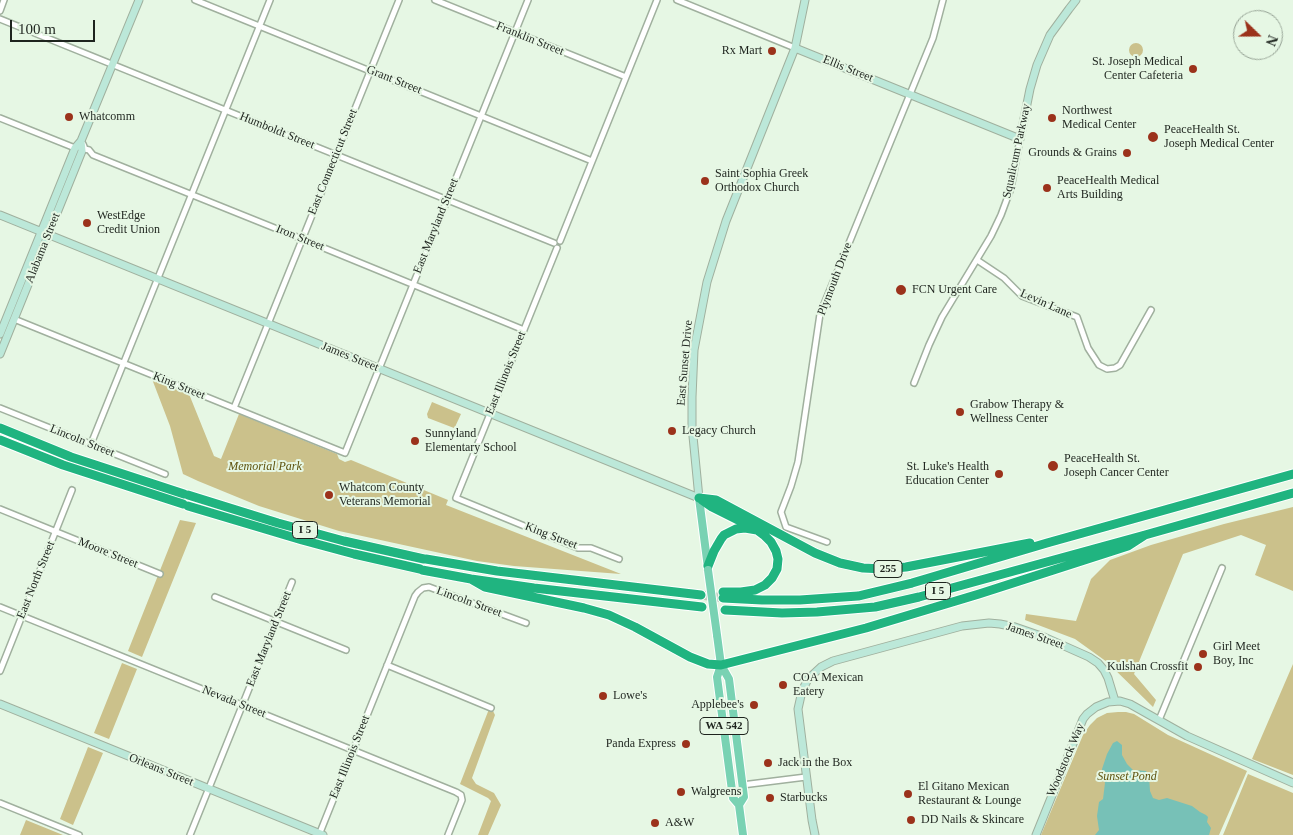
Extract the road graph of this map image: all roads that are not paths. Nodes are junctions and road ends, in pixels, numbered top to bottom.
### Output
1 (4, 0) edge
2 (139, 0) edge
3 (195, 0) edge
4 (270, 0) edge
5 (399, 0) edge
6 (435, 0) edge
7 (528, 0) edge
8 (657, 0) edge
9 (676, 0) edge
10 (806, 0) edge
11 (943, 0) edge
12 (1076, 0) edge
13 (0, 11) edge
14 (0, 19) edge
15 (259, 26) junction
16 (515, 32) junction
17 (795, 48) junction
18 (112, 65) junction
19 (370, 71) junction
20 (626, 77) junction
21 (909, 94) junction
22 (226, 110) junction
23 (481, 116) junction
24 (0, 118) edge
25 (1020, 139) junction
26 (82, 141) junction
27 (75, 148) junction
28 (336, 155) junction
29 (592, 161) junction
30 (192, 194) junction
31 (447, 200) junction
32 (0, 215) edge
33 (45, 233) junction
34 (302, 239) junction
35 (557, 244) junction
36 (977, 260) junction
37 (158, 279) junction
38 (413, 285) junction
39 (1151, 310) dead end
40 (7, 317) edge
41 (268, 324) junction
42 (524, 330) junction
43 (0, 334) edge
44 (0, 354) edge
45 (124, 364) junction
46 (379, 368) junction
47 (914, 383) dead end
48 (0, 408) edge
49 (234, 408) junction
50 (490, 414) junction
51 (0, 428) edge
52 (0, 440) edge
53 (91, 444) junction
54 (345, 453) joint
55 (165, 474) dead end
56 (1293, 474) edge
57 (72, 490) dead end
58 (1293, 493) edge
59 (456, 498) joint
60 (699, 498) junction
61 (0, 509) edge
62 (757, 530) junction
63 (56, 532) junction
64 (1145, 535) junction
65 (827, 542) dead end
66 (1047, 543) junction
67 (619, 559) dead end
68 (708, 568) junction
69 (1222, 568) dead end
70 (160, 574) dead end
71 (471, 579) junction
72 (292, 582) dead end
73 (701, 595) tunnel mouth
74 (415, 596) joint
75 (215, 597) dead end
76 (0, 607) edge
77 (702, 607) tunnel mouth
78 (725, 610) tunnel mouth
79 (22, 616) junction
80 (276, 621) junction
81 (526, 623) dead end
82 (346, 650) dead end
83 (721, 665) junction
84 (387, 666) junction
85 (0, 671) edge
86 (1115, 701) junction
87 (0, 704) edge
88 (242, 705) junction
89 (491, 708) dead end
90 (1159, 720) junction
91 (353, 750) junction
92 (806, 777) junction
93 (1293, 783) edge
94 (742, 785) junction
95 (208, 789) junction
96 (0, 803) edge
97 (739, 805) junction
98 (742, 831) edge
99 (814, 833) edge
100 (79, 835) edge
101 (190, 835) edge
102 (320, 835) edge
103 (448, 835) edge
104 (738, 835) edge
105 (1036, 835) edge

1 - 13 street
2 - 18 main road, Alabama Street
3 - 15 street, Grant Street
4 - 15 street
5 - 19 street, East Connecticut Street
6 - 16 street, Franklin Street
7 - 16 street, East Maryland Street
8 - 20 street, East Illinois Street
9 - 17 street, Ellis Street
10 - 17 main road, East Sunset Drive
11 - 21 street, Plymouth Drive
12 - 25 main road, Squalicum Parkway
14 - 18 street, Humboldt Street
15 - 19 street, Grant Street
15 - 22 street
16 - 20 street, Franklin Street
16 - 23 street, East Maryland Street
17 - 21 main road, Ellis Street
17 - 60 main road, East Sunset Drive
18 - 22 street, Humboldt Street
18 - 26 main road, Alabama Street
19 - 23 street, Grant Street
19 - 28 street, East Connecticut Street
20 - 29 street, East Illinois Street
21 - 25 main road, Ellis Street
21 - 65 street, Plymouth Drive
22 - 28 street, Humboldt Street
22 - 30 street
23 - 29 street, Grant Street
23 - 31 street, East Maryland Street
24 - 27 street
25 - 36 street, Squalicum Parkway
26 - 27 main road, Alabama Street
26 - 30 street, Iron Street
26 - 33 main road, Alabama Street
27 - 33 main road, Alabama Street
28 - 31 street, Humboldt Street
28 - 34 street, East Connecticut Street
29 - 35 street, East Illinois Street
30 - 34 street, Iron Street
30 - 37 street
31 - 35 street, Humboldt Street
31 - 38 street, East Maryland Street
32 - 33 main road, James Street
33 - 37 main road, James Street
33 - 40 main road, Alabama Street
34 - 38 street, Iron Street
34 - 41 street, East Connecticut Street
35 - 42 street, East Illinois Street
36 - 39 street, Levin Lane
36 - 47 street, Squalicum Parkway
37 - 41 main road, James Street
37 - 45 street
38 - 42 street, Iron Street
38 - 46 street, East Maryland Street
40 - 43 main road, Alabama Street
40 - 44 main road
40 - 45 street, King Street
41 - 46 main road, James Street
41 - 49 street, East Connecticut Street
42 - 50 street, East Illinois Street
45 - 49 street, King Street
45 - 53 street
46 - 50 main road, James Street
46 - 54 street, East Maryland Street
48 - 53 street, Lincoln Street
49 - 54 street, King Street
50 - 59 street, East Illinois Street
50 - 60 main road, James Street
51 - 73 highway, I 5
52 - 71 highway, I 5
53 - 55 street, Lincoln Street
56 - 66 highway, I 5
57 - 63 street, East North Street
58 - 64 highway, I 5
59 - 67 street, King Street
60 - 62 highway
60 - 66 highway, 255
60 - 68 main road, East Sunset Drive
61 - 63 street, Moore Street
62 - 66 highway, I 5
62 - 68 highway
63 - 70 street, Moore Street
63 - 79 street, East North Street
64 - 78 highway, I 5
64 - 83 highway
68 - 83 main road, East Sunset Drive / WA 542, bridge
69 - 90 street
71 - 77 highway, I 5
71 - 83 highway
72 - 80 street, East Maryland Street
74 - 81 street, Lincoln Street
74 - 84 street, East Illinois Street
75 - 80 street
76 - 79 street, Nevada Street
79 - 85 street, East North Street
79 - 88 street, Nevada Street
80 - 82 street
80 - 88 street, East Maryland Street
83 - 94 main road, East Sunset Drive / WA 542
83 - 97 main road, East Sunset Drive / WA 542
84 - 89 street
84 - 91 street, East Illinois Street
86 - 90 main road
86 - 92 main road, James Street
86 - 105 main road, Woodstock Way
87 - 95 main road, Orleans Street
88 - 91 street, Nevada Street
88 - 95 street, East Maryland Street
90 - 93 main road
91 - 102 street, East Illinois Street
91 - 103 street, Nevada Street
92 - 94 street
92 - 99 main road, James Street
94 - 97 main road, East Sunset Drive / WA 542
95 - 101 street, East Maryland Street
95 - 102 main road, Orleans Street
96 - 100 street
97 - 98 main road, East Sunset Drive / WA 542
98 - 104 main road

